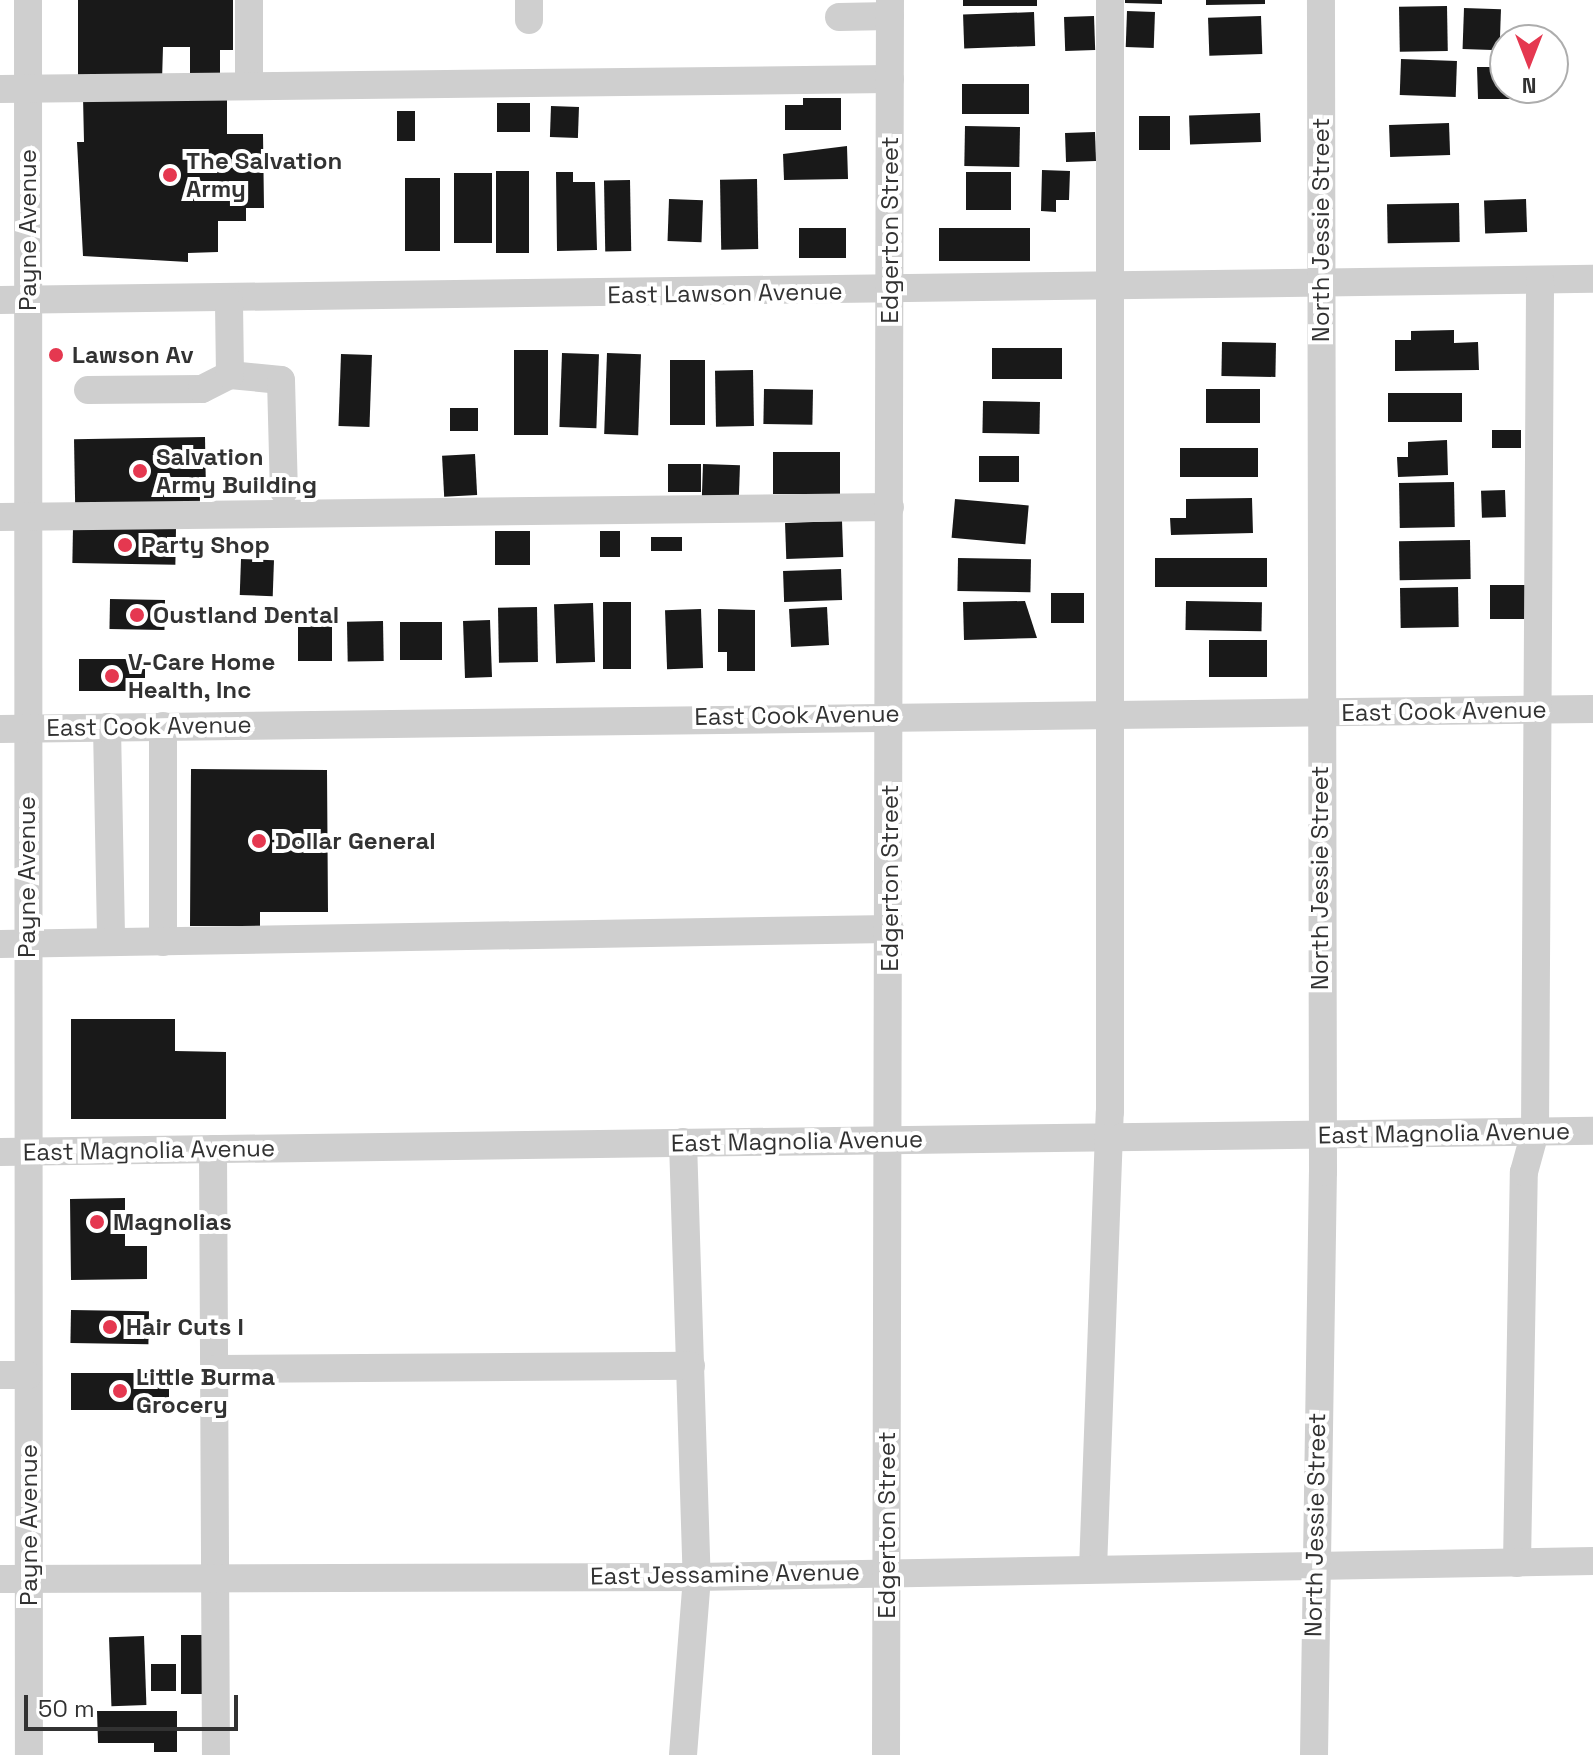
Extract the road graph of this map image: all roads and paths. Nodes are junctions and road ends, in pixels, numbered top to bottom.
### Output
1 (28, 0) edge
2 (249, 0) edge
3 (1110, 0) edge
4 (1321, 0) edge
5 (890, 8) edge
6 (839, 17) dead end
7 (890, 79) junction
8 (249, 86) junction
9 (14, 88) edge
10 (1593, 279) edge
11 (1540, 281) junction
12 (1321, 284) junction
13 (890, 290) junction
14 (1109, 290) junction
15 (0, 300) edge
16 (28, 300) junction
17 (229, 301) junction
18 (230, 375) junction
19 (88, 390) dead end
20 (284, 491) dead end
21 (890, 507) junction
22 (0, 517) edge
23 (30, 517) junction
24 (1593, 709) edge
25 (1537, 710) junction
26 (890, 713) junction
27 (1321, 714) junction
28 (1109, 716) junction
29 (163, 726) junction
30 (107, 727) junction
31 (14, 728) edge
32 (890, 929) junction
33 (111, 942) junction
34 (163, 942) junction
35 (13, 944) edge
36 (1593, 1131) edge
37 (1535, 1132) junction
38 (1319, 1134) junction
39 (1109, 1138) junction
40 (890, 1140) junction
41 (683, 1142) junction
42 (213, 1149) junction
43 (14, 1152) edge
44 (691, 1366) junction
45 (216, 1369) junction
46 (14, 1375) edge
47 (1593, 1561) edge
48 (1517, 1563) junction
49 (1313, 1566) junction
50 (1093, 1569) junction
51 (887, 1572) junction
52 (218, 1577) junction
53 (697, 1577) junction
54 (0, 1579) edge
55 (29, 1579) junction
56 (29, 1755) edge
57 (216, 1755) edge
58 (683, 1755) edge
59 (886, 1755) edge
60 (1314, 1755) edge

1 - 9 street, Payne Avenue
2 - 8 street
3 - 14 street
4 - 12 street, North Jessie Street
5 - 6 street
5 - 7 street, Edgerton Street
7 - 8 street
7 - 13 street, Edgerton Street
8 - 9 street
9 - 16 street, Payne Avenue
10 - 11 street, East Lawson Avenue
11 - 12 street, East Lawson Avenue
11 - 25 street
12 - 14 street, East Lawson Avenue
12 - 27 street, North Jessie Street
13 - 14 street, East Lawson Avenue
13 - 17 street, East Lawson Avenue
13 - 21 street, Edgerton Street
14 - 28 street
15 - 16 street, East Lawson Avenue
16 - 17 street, East Lawson Avenue
16 - 23 street, Payne Avenue
17 - 18 street
18 - 19 street
18 - 20 street
21 - 23 street
21 - 26 street, Edgerton Street
22 - 23 street
23 - 31 street, Payne Avenue
24 - 25 street, East Cook Avenue
25 - 27 street, East Cook Avenue
25 - 37 street
26 - 28 street, East Cook Avenue
26 - 29 street, East Cook Avenue
26 - 32 street, Edgerton Street
27 - 28 street, East Cook Avenue
27 - 38 street, North Jessie Street
28 - 39 street
29 - 30 street, East Cook Avenue
29 - 34 street
30 - 31 street, East Cook Avenue
30 - 33 street
31 - 35 street, Payne Avenue
32 - 34 street
32 - 40 street, Edgerton Street
33 - 34 street
33 - 35 street
35 - 43 street, Payne Avenue
36 - 37 street, East Magnolia Avenue
37 - 38 street, East Magnolia Avenue
37 - 48 street
38 - 39 street, East Magnolia Avenue
38 - 49 street, North Jessie Street
39 - 40 street, East Magnolia Avenue
39 - 50 street
40 - 41 street, East Magnolia Avenue
40 - 51 street, Edgerton Street
41 - 42 street, East Magnolia Avenue
41 - 44 street
42 - 43 street, East Magnolia Avenue
42 - 45 street
43 - 46 street, Payne Avenue
44 - 45 street
44 - 53 street
45 - 52 street
46 - 55 street, Payne Avenue
47 - 48 street, East Jessamine Avenue
48 - 49 street, East Jessamine Avenue
49 - 50 street, East Jessamine Avenue
49 - 60 street, North Jessie Street
50 - 51 street, East Jessamine Avenue
51 - 53 street, East Jessamine Avenue
51 - 59 street, Edgerton Street
52 - 53 street, East Jessamine Avenue
52 - 55 street, East Jessamine Avenue
52 - 57 street
53 - 58 street
54 - 55 street, East Jessamine Avenue
55 - 56 street, Payne Avenue

